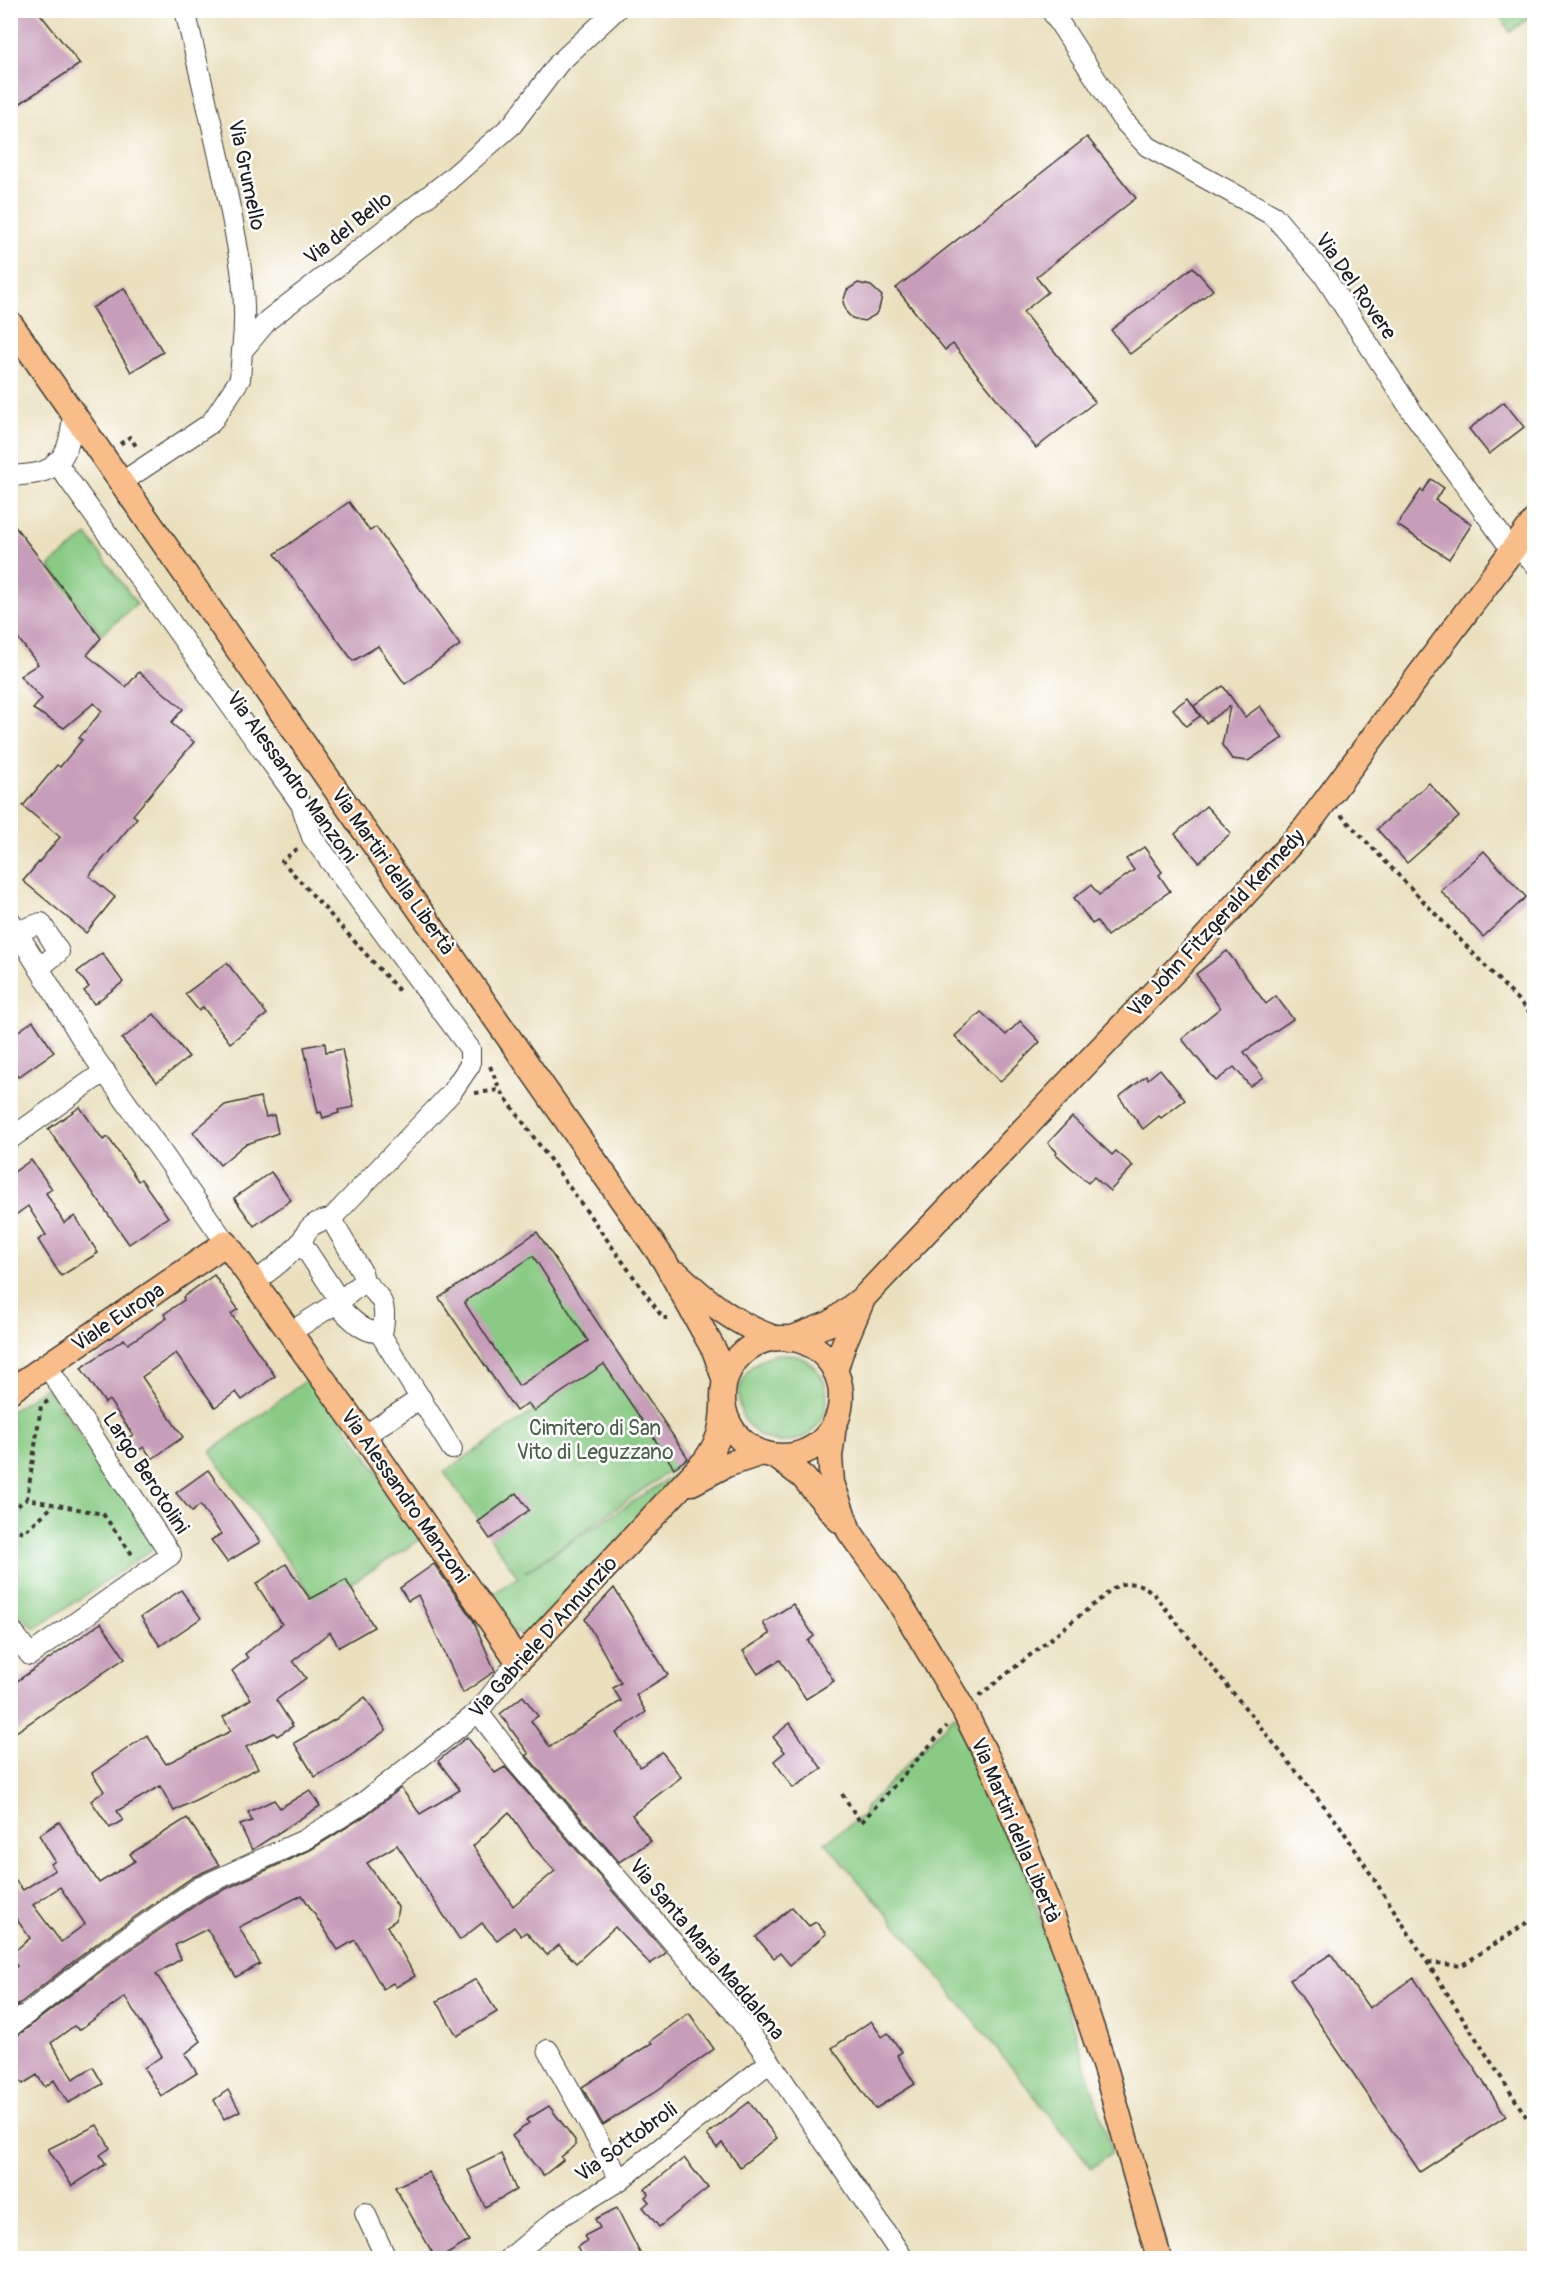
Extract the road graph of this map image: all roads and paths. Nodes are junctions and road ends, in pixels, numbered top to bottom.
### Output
1 (185, 10) edge
2 (616, 10) edge
3 (1051, 10) edge
4 (10, 323) edge
5 (242, 351) junction
6 (74, 414) junction
7 (56, 462) junction
8 (10, 476) edge
9 (122, 482) junction
10 (1534, 521) edge
11 (1515, 549) junction
12 (1534, 564) edge
13 (1343, 817) dead end
14 (282, 861) dead end
15 (13, 928) edge
16 (406, 998) dead end
17 (1534, 1017) edge
18 (486, 1058) dead end
19 (105, 1071) junction
20 (500, 1090) junction
21 (452, 1093) junction
22 (10, 1139) edge
23 (331, 1219) junction
24 (301, 1242) junction
25 (226, 1243) junction
26 (663, 1260) junction
27 (364, 1281) junction
28 (254, 1282) junction
29 (864, 1297) junction
30 (340, 1300) junction
31 (691, 1312) junction
32 (291, 1332) junction
33 (379, 1332) junction
34 (782, 1339) junction
35 (47, 1366) junction
36 (835, 1371) junction
37 (725, 1381) junction
38 (63, 1390) junction
39 (10, 1391) edge
40 (421, 1398) junction
41 (723, 1406) junction
42 (834, 1425) junction
43 (364, 1436) junction
44 (452, 1449) dead end
45 (769, 1454) junction
46 (677, 1492) junction
47 (27, 1499) junction
48 (55, 1505) junction
49 (10, 1511) edge
50 (10, 1528) edge
51 (849, 1531) junction
52 (146, 1574) junction
53 (10, 1628) edge
54 (518, 1660) junction
55 (963, 1708) junction
56 (478, 1712) junction
57 (842, 1794) dead end
58 (1534, 1918) edge
59 (1428, 1962) junction
60 (10, 2027) edge
61 (548, 2050) dead end
62 (770, 2062) junction
63 (1534, 2129) edge
64 (620, 2180) junction
65 (364, 2213) dead end
66 (386, 2259) edge
67 (510, 2259) edge
68 (903, 2259) edge
69 (1159, 2259) edge

1 - 5 street, Via Grumello
2 - 5 street, Via del Bello
3 - 11 street, Via Del Rovere
4 - 6 main road, Via Martiri della Libertà
5 - 9 street
6 - 7 street
6 - 9 main road, Via Martiri della Libertà
7 - 8 street
7 - 21 street, Via Alessandro Manzoni
9 - 26 main road, Via Martiri della Libertà
10 - 11 main road, Via John Fitzgerald Kennedy
11 - 12 street, Via Del Rovere
11 - 29 main road, Via John Fitzgerald Kennedy
13 - 17 path
14 - 16 path
15 - 19 street, Via Alessandro Manzoni
18 - 20 path
19 - 22 street
19 - 25 street, Via Alessandro Manzoni
20 - 21 path
20 - 31 path
21 - 23 street, Via Alessandro Manzoni
23 - 24 street, Via Alessandro Manzoni
23 - 27 street
24 - 28 street, Via Alessandro Manzoni
24 - 30 street
25 - 28 main road, Via Alessandro Manzoni
25 - 35 main road, Viale Europa
26 - 31 main road, Via Martiri della Libertà
26 - 34 main road, Via Martiri della Libertà
27 - 30 street
27 - 33 street
28 - 32 main road, Via Alessandro Manzoni
29 - 34 main road, Via John Fitzgerald Kennedy
29 - 36 main road, Via John Fitzgerald Kennedy
30 - 32 street
30 - 33 street
31 - 37 main road, Via Martiri della Libertà
32 - 43 main road, Via Alessandro Manzoni
33 - 40 street
34 - 36 main road
34 - 37 main road
35 - 38 street, Largo Berotolini
35 - 39 main road, Viale Europa
36 - 42 main road
37 - 41 main road
38 - 47 path
38 - 52 street, Largo Berotolini
40 - 43 street
40 - 44 street
41 - 45 main road
41 - 46 main road, Via Gabriele D'Annunzio
42 - 45 main road
42 - 51 main road, Via Martiri della Libertà
43 - 54 main road, Via Alessandro Manzoni
45 - 46 main road, Via Gabriele D'Annunzio
45 - 51 main road
46 - 54 main road, Via Gabriele D'Annunzio
47 - 48 path
47 - 49 path
48 - 50 path
48 - 52 path
51 - 55 main road, Via Martiri della Libertà
52 - 53 street, Largo Berotolini
54 - 56 street, Via Gabriele D'Annunzio
55 - 57 path
55 - 59 path
55 - 69 main road, Via Martiri della Libertà
56 - 60 street, Via Gabriele D'Annunzio
56 - 62 street, Via Santa Maria Maddalena
58 - 59 path
59 - 63 path
61 - 64 street
62 - 64 street, Via Sottobroli
62 - 68 street, Via Santa Maria Maddalena
64 - 67 street, Via Sottobroli
65 - 66 street

